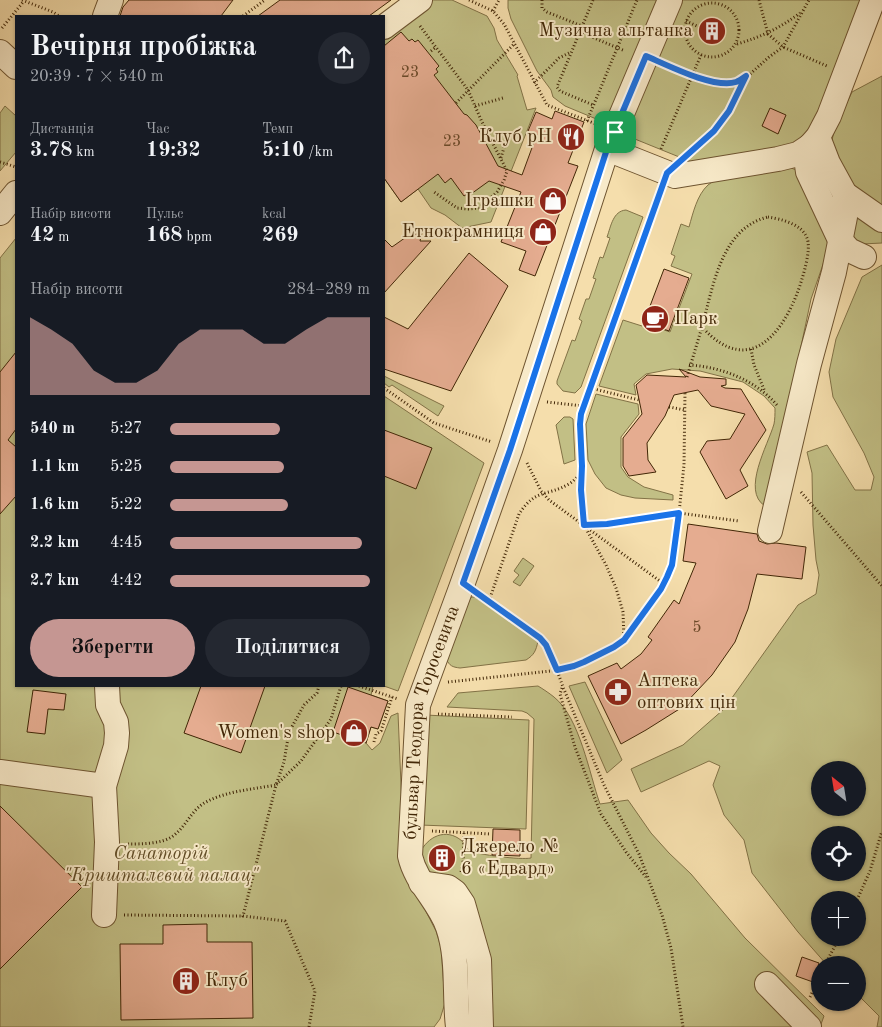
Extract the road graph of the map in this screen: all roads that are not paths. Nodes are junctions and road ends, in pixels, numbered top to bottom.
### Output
1 (112, 0) edge
2 (420, 0) edge
3 (670, 0) edge
4 (873, 0) edge
5 (105, 15) edge
6 (385, 26) edge
7 (0, 52) edge
8 (15, 66) edge
9 (611, 140) junction
10 (814, 142) junction
11 (15, 194) edge
12 (846, 194) junction
13 (0, 213) edge
14 (882, 220) edge
15 (840, 240) junction
16 (873, 253) edge
17 (834, 272) junction
18 (770, 531) dead end
19 (107, 687) edge
20 (0, 772) edge
21 (104, 786) junction
22 (421, 883) junction
23 (104, 915) road end
24 (767, 984) dead end
25 (458, 1027) edge
26 (481, 1027) edge
27 (809, 1027) edge

1 - 5 street
2 - 6 street
3 - 9 street, бульвар Теодора Торосевича
4 - 10 street
7 - 8 street
9 - 10 street
9 - 22 street, бульвар Теодора Торосевича
10 - 12 street
10 - 15 street
11 - 13 street
12 - 14 street
12 - 15 street
15 - 16 street
15 - 17 street
16 - 17 street
17 - 18 street
19 - 21 street
20 - 21 street
21 - 23 street
22 - 25 street, бульвар Теодора Торосевича
22 - 26 street
24 - 27 street

